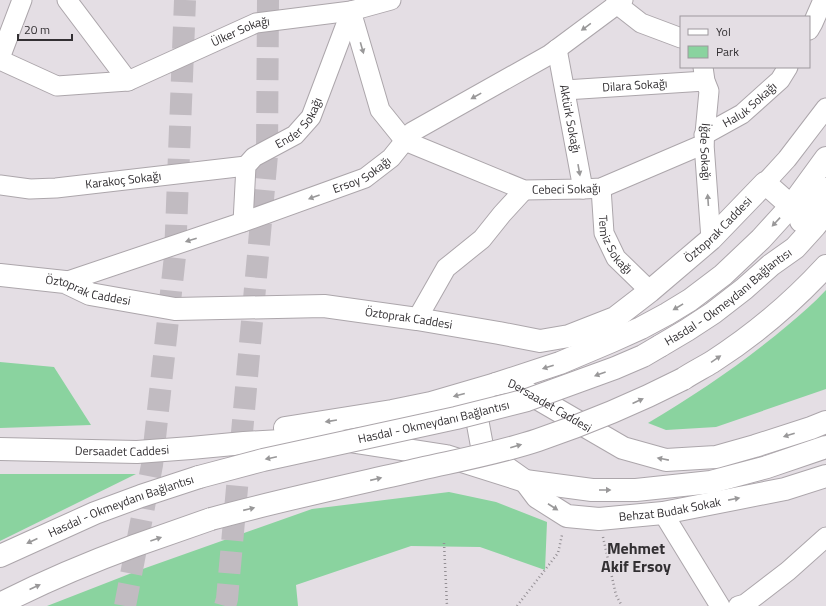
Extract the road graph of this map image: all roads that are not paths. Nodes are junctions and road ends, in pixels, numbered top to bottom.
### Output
1 (22, 0) edge
2 (67, 0) edge
3 (391, 0) edge
4 (823, 0) edge
5 (619, 2) edge
6 (351, 11) junction
7 (810, 28) edge
8 (680, 38) edge
9 (557, 49) junction
10 (0, 59) edge
11 (787, 68) edge
12 (704, 74) edge
13 (128, 81) junction
14 (565, 90) junction
15 (826, 108) edge
16 (704, 140) junction
17 (405, 141) junction
18 (826, 158) edge
19 (246, 166) junction
20 (765, 182) junction
21 (0, 185) edge
22 (592, 189) junction
23 (826, 189) edge
24 (524, 190) junction
25 (791, 206) junction
26 (826, 212) edge
27 (242, 222) junction
28 (711, 239) junction
29 (771, 265) junction
30 (826, 266) edge
31 (0, 275) edge
32 (65, 282) junction
33 (650, 291) junction
34 (417, 319) junction
35 (496, 384) junction
36 (826, 422) edge
37 (244, 443) junction
38 (826, 447) edge
39 (0, 450) edge
40 (826, 476) edge
41 (525, 481) junction
42 (664, 513) junction
43 (826, 537) edge
44 (0, 556) edge
45 (0, 604) edge
46 (720, 606) edge
47 (738, 606) edge

1 - 10 street
2 - 13 street
3 - 6 street, Ülker Sokağı
4 - 7 street
5 - 8 street
5 -> 9 street, Ersoy Sokağı
6 - 13 street, Ülker Sokağı
6 -> 17 street
6 - 19 street, Ender Sokağı
9 - 14 street, Aktürk Sokağı
9 -> 17 street, Ersoy Sokağı
10 - 13 street, Ülker Sokağı
11 - 16 street, Haluk Sokağı
12 - 14 street, Dilara Sokağı
12 - 16 street, İğde Sokağı
14 -> 22 street, Aktürk Sokağı
15 - 20 street, Öztoprak Caddesi
16 - 22 street, Cebeci Sokağı
28 -> 16 street, İğde Sokağı
17 - 24 street, Cebeci Sokağı
17 -> 27 street, Ersoy Sokağı
18 - 25 main road
19 - 21 street, Karakoç Sokağı
19 - 27 street
20 - 25 main road
20 - 28 main road, Öztoprak Caddesi
22 - 24 street, Cebeci Sokağı
22 - 33 street, Temiz Sokağı
23 - 29 main road
24 - 34 street
25 -> 35 main road
26 - 29 main road, Hasdal - Okmeydanı Bağlantısı
27 -> 32 street, Ersoy Sokağı
28 - 33 main road, Öztoprak Caddesi
29 -> 44 main road, Hasdal - Okmeydanı Bağlantısı, bridge
45 -> 30 main road, bridge
31 - 32 main road, Öztoprak Caddesi
32 - 34 main road, Öztoprak Caddesi
33 - 34 main road, Öztoprak Caddesi
36 -> 35 main road, Dersaadet Caddesi
35 -> 37 main road, Dersaadet Caddesi
35 - 41 main road
37 - 39 main road, Dersaadet Caddesi
37 - 41 main road, Dersaadet Caddesi
41 -> 38 main road, Dersaadet Caddesi
42 -> 40 main road, Behzat Budak Sokak
41 -> 42 main road, Behzat Budak Sokak
42 - 46 street
43 - 47 street

